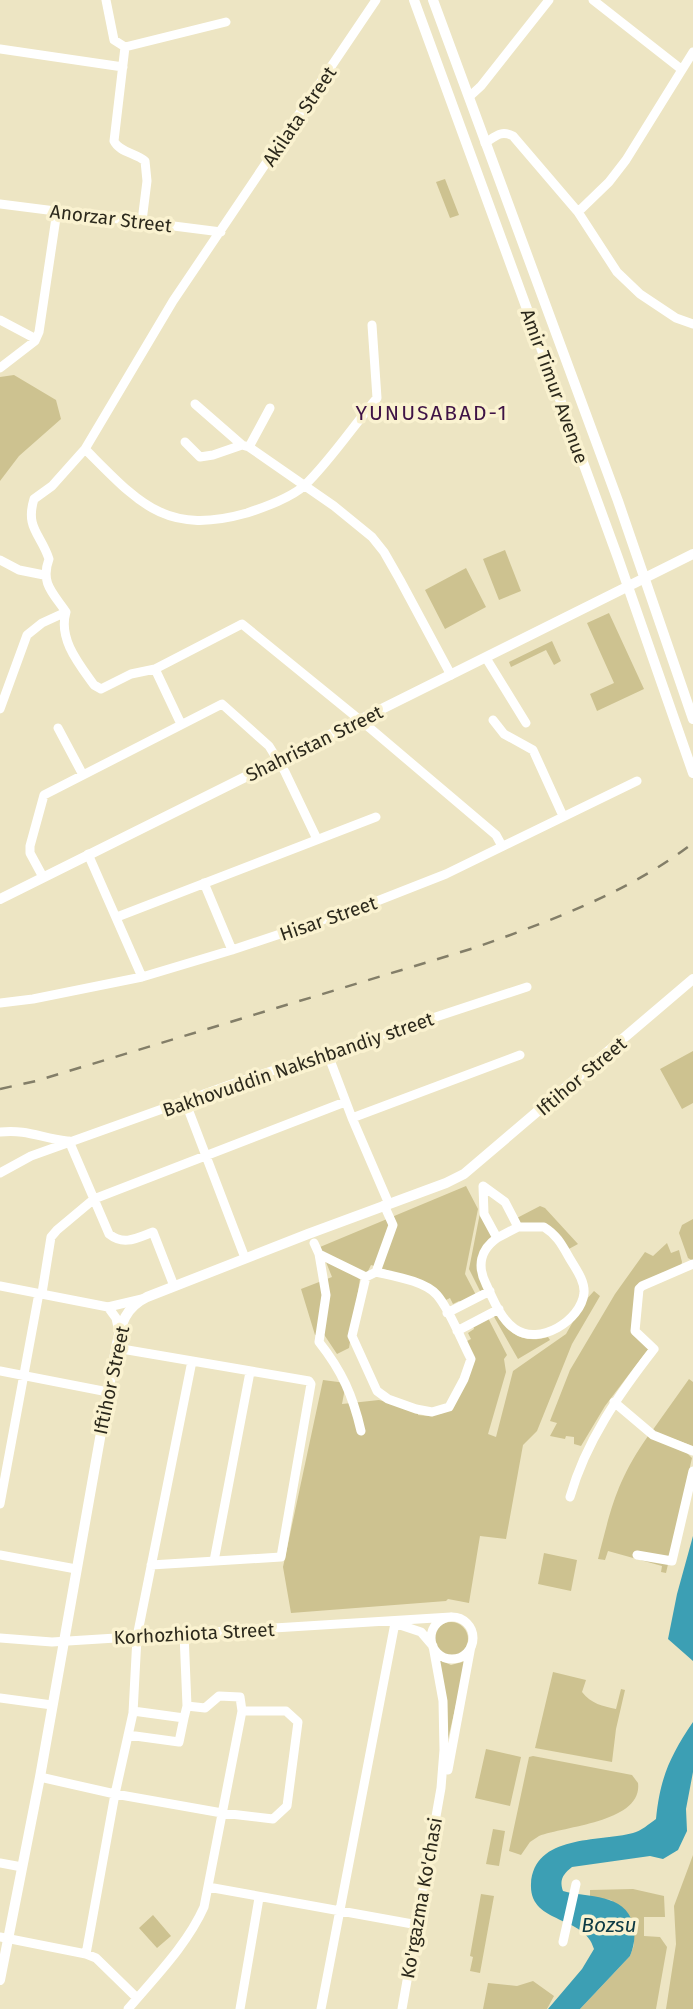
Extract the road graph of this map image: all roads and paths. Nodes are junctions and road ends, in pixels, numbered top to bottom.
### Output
1 (106, 0) edge
2 (376, 0) edge
3 (414, 0) edge
4 (433, 0) edge
5 (549, 0) edge
6 (593, 0) edge
7 (226, 22) dead end
8 (125, 47) junction
9 (0, 49) edge
10 (693, 52) edge
11 (123, 66) junction
12 (681, 69) junction
13 (468, 97) junction
14 (485, 143) junction
15 (0, 204) edge
16 (57, 211) junction
17 (578, 212) junction
18 (142, 221) junction
19 (221, 232) junction
20 (0, 320) edge
21 (372, 324) dead end
22 (693, 324) edge
23 (37, 338) junction
24 (0, 368) edge
25 (195, 404) dead end
26 (270, 408) dead end
27 (185, 442) dead end
28 (246, 446) junction
29 (85, 449) junction
30 (303, 487) junction
31 (617, 499) junction
32 (599, 507) junction
33 (693, 554) edge
34 (0, 560) edge
35 (44, 575) junction
36 (646, 578) junction
37 (628, 586) junction
38 (66, 612) junction
39 (489, 662) junction
40 (155, 669) junction
41 (451, 675) junction
42 (0, 709) edge
43 (693, 719) edge
44 (493, 720) dead end
45 (360, 721) junction
46 (526, 723) dead end
47 (181, 724) junction
48 (58, 728) dead end
49 (278, 762) junction
50 (693, 773) edge
51 (83, 775) junction
52 (637, 781) dead end
53 (564, 816) junction
54 (376, 817) dead end
55 (317, 839) junction
56 (502, 846) junction
57 (88, 854) junction
58 (43, 877) junction
59 (204, 883) junction
60 (0, 899) edge
61 (117, 917) junction
62 (232, 950) junction
63 (142, 977) junction
64 (693, 979) edge
65 (527, 987) dead end
66 (0, 1003) edge
67 (327, 1052) junction
68 (520, 1055) dead end
69 (185, 1101) junction
70 (345, 1101) junction
71 (352, 1118) junction
72 (0, 1132) edge
73 (69, 1142) junction
74 (206, 1156) junction
75 (0, 1173) edge
76 (94, 1199) junction
77 (387, 1204) junction
78 (518, 1227) junction
79 (497, 1238) junction
80 (314, 1243) dead end
81 (319, 1254) junction
82 (245, 1258) junction
83 (693, 1264) edge
84 (376, 1272) junction
85 (366, 1277) junction
86 (0, 1286) edge
87 (174, 1286) junction
88 (490, 1291) junction
89 (40, 1293) junction
90 (147, 1297) junction
91 (108, 1307) junction
92 (499, 1309) junction
93 (447, 1313) junction
94 (457, 1331) junction
95 (119, 1332) junction
96 (116, 1348) junction
97 (192, 1361) junction
98 (0, 1371) edge
99 (250, 1372) junction
100 (24, 1376) junction
101 (108, 1392) junction
102 (614, 1402) junction
103 (361, 1431) dead end
104 (693, 1451) edge
105 (5, 1452) edge
106 (693, 1471) edge
107 (570, 1497) dead end
108 (0, 1504) edge
109 (0, 1555) edge
110 (637, 1555) dead end
111 (214, 1561) junction
112 (151, 1565) junction
113 (76, 1569) junction
114 (451, 1617) junction
115 (392, 1622) junction
116 (184, 1634) junction
117 (137, 1637) junction
118 (0, 1638) edge
119 (63, 1641) junction
120 (433, 1646) junction
121 (471, 1646) junction
122 (0, 1698) edge
123 (52, 1705) junction
124 (187, 1706) junction
125 (133, 1711) junction
126 (242, 1711) junction
127 (184, 1718) junction
128 (128, 1735) junction
129 (40, 1777) junction
130 (441, 1788) junction
131 (116, 1794) junction
132 (222, 1813) junction
133 (0, 1863) edge
134 (22, 1867) junction
135 (576, 1884) dead end
136 (208, 1887) junction
137 (259, 1898) junction
138 (339, 1912) junction
139 (418, 1925) junction
140 (4, 1938) edge
141 (562, 1942) dead end
142 (86, 1954) junction
143 (0, 1980) edge
144 (137, 1998) junction
145 (128, 2009) edge
146 (240, 2009) edge
147 (321, 2009) edge
148 (402, 2009) edge

1 - 8 street
2 - 19 street, Аkilata Street
3 - 32 main road, Amir Timur Avenue
4 - 13 main road, Amir Timur Avenue
5 - 13 street
6 - 12 street
7 - 8 street
8 - 11 street
9 - 11 street
10 - 12 street
11 - 18 street
12 - 17 street
13 - 14 main road, Amir Timur Avenue
14 - 17 street
14 - 31 main road, Amir Timur Avenue
15 - 16 street, Anorzar Street
16 - 18 street, Anorzar Street
16 - 23 street
17 - 22 street
18 - 19 street, Anorzar Street
19 - 29 street, Аkilata Street
20 - 23 street
21 - 30 street
23 - 24 street
25 - 28 street
26 - 28 street
27 - 28 street
28 - 30 street
29 - 30 street
29 - 35 street, Аkilata Street
30 - 41 street
31 - 32 main road
31 - 36 main road, Amir Timur Avenue
32 - 37 main road, Amir Timur Avenue
33 - 36 main road, Shahristan Street
34 - 35 street
35 - 38 street
36 - 37 main road, Shahristan Street
36 - 43 main road, Amir Timur Avenue
37 - 39 main road, Shahristan Street
37 - 50 main road, Amir Timur Avenue
38 - 40 street
38 - 42 street
39 - 41 main road, Shahristan Street
39 - 46 street
40 - 45 street
40 - 47 street
41 - 45 main road, Shahristan Street
44 - 53 street
45 - 49 main road, Shahristan Street
45 - 56 street
47 - 49 street
47 - 51 street
48 - 51 street
49 - 55 street
49 - 57 main road, Shahristan Street
51 - 58 street
52 - 53 street, Hisar Street
53 - 56 street, Hisar Street
54 - 55 street
55 - 59 street
56 - 62 street, Hisar Street
57 - 58 main road, Shahristan Street
57 - 61 street
58 - 60 main road, Shahristan Street
59 - 61 street
59 - 62 street
61 - 63 street
62 - 63 street, Hisar Street
63 - 66 street, Hisar Street
64 - 77 main road, Iftihor Street
65 - 67 street, Bakhovuddin Nakshbandiy street
67 - 69 street, Bakhovuddin Nakshbandiy street
67 - 70 street
68 - 71 street
69 - 73 street, Bakhovuddin Nakshbandiy street
69 - 74 street
70 - 71 street
70 - 74 street
71 - 77 street
72 - 73 street
73 - 75 street, Bakhovuddin Nakshbandiy street
73 - 76 street
74 - 76 street
74 - 82 street
76 - 87 street
76 - 89 street
77 - 82 main road, Iftihor Street
77 - 84 street
78 - 79 street
78 - 79 street
78 - 92 street
79 - 88 street
80 - 81 street
81 - 85 street
81 - 103 street
82 - 87 main road, Iftihor Street
83 - 102 street
84 - 85 street
84 - 93 street
85 - 94 street
86 - 89 street
87 - 90 main road, Iftihor Street
88 - 92 street
88 - 93 street
89 - 91 street
89 - 100 street
90 - 91 street
90 - 95 main road, Iftihor Street
91 - 95 street
92 - 94 street
93 - 94 street
95 - 96 main road, Iftihor Street
96 - 97 street
96 - 101 main road, Iftihor Street
97 - 99 street
97 - 112 street
98 - 100 street
99 - 111 street
99 - 111 street
100 - 101 street
100 - 105 street
101 - 113 main road, Iftihor Street
102 - 104 street
102 - 107 street
105 - 108 street
106 - 110 street
109 - 113 street
111 - 112 street
112 - 117 street
113 - 119 main road, Iftihor Street
114 - 115 street, Korhozhiota Street
114 - 120 street
114 - 121 street
115 - 116 street, Korhozhiota Street
115 - 120 street
115 - 138 street
116 - 117 street, Korhozhiota Street
116 - 124 street
117 - 119 street, Korhozhiota Street
117 - 125 street
118 - 119 street, Korhozhiota Street
119 - 123 main road, Iftihor Street
120 - 121 street
120 - 130 street
121 - 130 street
122 - 123 street
123 - 129 main road, Iftihor Street
124 - 126 street
124 - 127 street
125 - 127 street
125 - 128 street
126 - 132 street
126 - 132 street
127 - 128 street
128 - 131 street
129 - 131 street
129 - 134 main road, Iftihor Street
130 - 139 street, Ko'rgazma Ko'chasi
131 - 132 street
131 - 142 street
132 - 136 street
133 - 134 street
134 - 140 main road, Iftihor Street
135 - 141 street
136 - 137 street
136 - 144 street
137 - 138 street
137 - 146 street
138 - 139 street
138 - 147 street
139 - 148 street, Ko'rgazma Ko'chasi
140 - 142 street
140 - 143 main road, Iftihor Street
142 - 144 street
144 - 145 street

